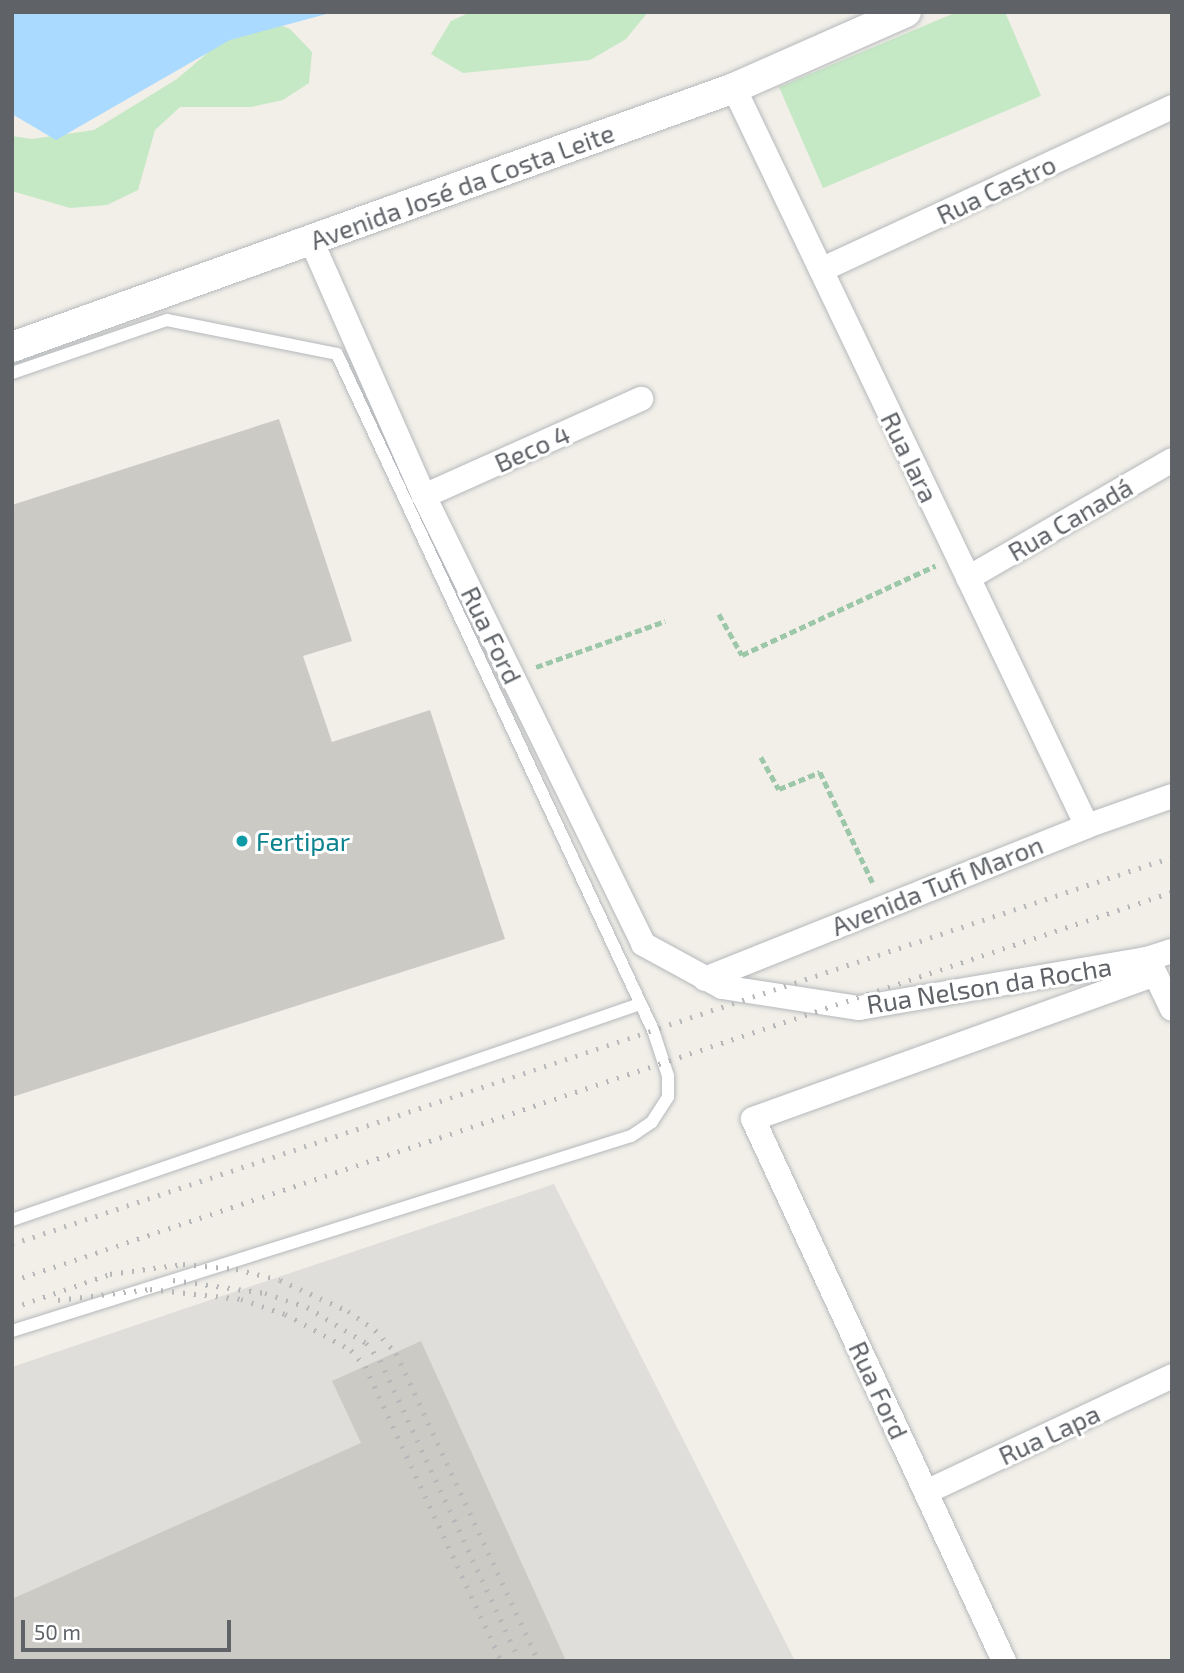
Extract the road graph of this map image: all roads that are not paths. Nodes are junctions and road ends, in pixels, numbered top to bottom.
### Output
1 (906, 12) edge
2 (734, 88) junction
3 (1172, 107) edge
4 (311, 240) junction
5 (821, 270) junction
6 (12, 347) edge
7 (12, 373) edge
8 (641, 399) dead end
9 (1172, 460) edge
10 (424, 496) junction
11 (963, 567) junction
12 (1172, 796) edge
13 (1087, 825) junction
14 (1172, 951) edge
15 (1151, 967) junction
16 (714, 983) junction
17 (640, 1004) junction
18 (1172, 1009) edge
19 (12, 1220) edge
20 (12, 1331) edge
21 (1172, 1376) edge
22 (926, 1493) junction
23 (1004, 1661) edge

1 - 2 street, Avenida José da Costa Leite
2 - 4 street, Avenida José da Costa Leite
2 - 5 street, Rua Iara
3 - 5 street, Rua Castro
4 - 6 street, Avenida José da Costa Leite
4 - 10 street, Rua Ford
5 - 11 street, Rua Iara
7 - 17 lane
8 - 10 street, Beco 4
9 - 11 street, Rua Canadá
10 - 16 street, Rua Ford
11 - 13 street, Rua Iara
12 - 13 street, Avenida Tufi Maron
13 - 16 street, Avenida Tufi Maron
14 - 15 street, Rua Nelson da Rocha
15 - 16 street, Rua Nelson da Rocha
15 - 18 street
15 - 22 street, Rua Ford
17 - 19 lane
17 - 20 lane
21 - 22 street, Rua Lapa
22 - 23 street, Rua Ford

